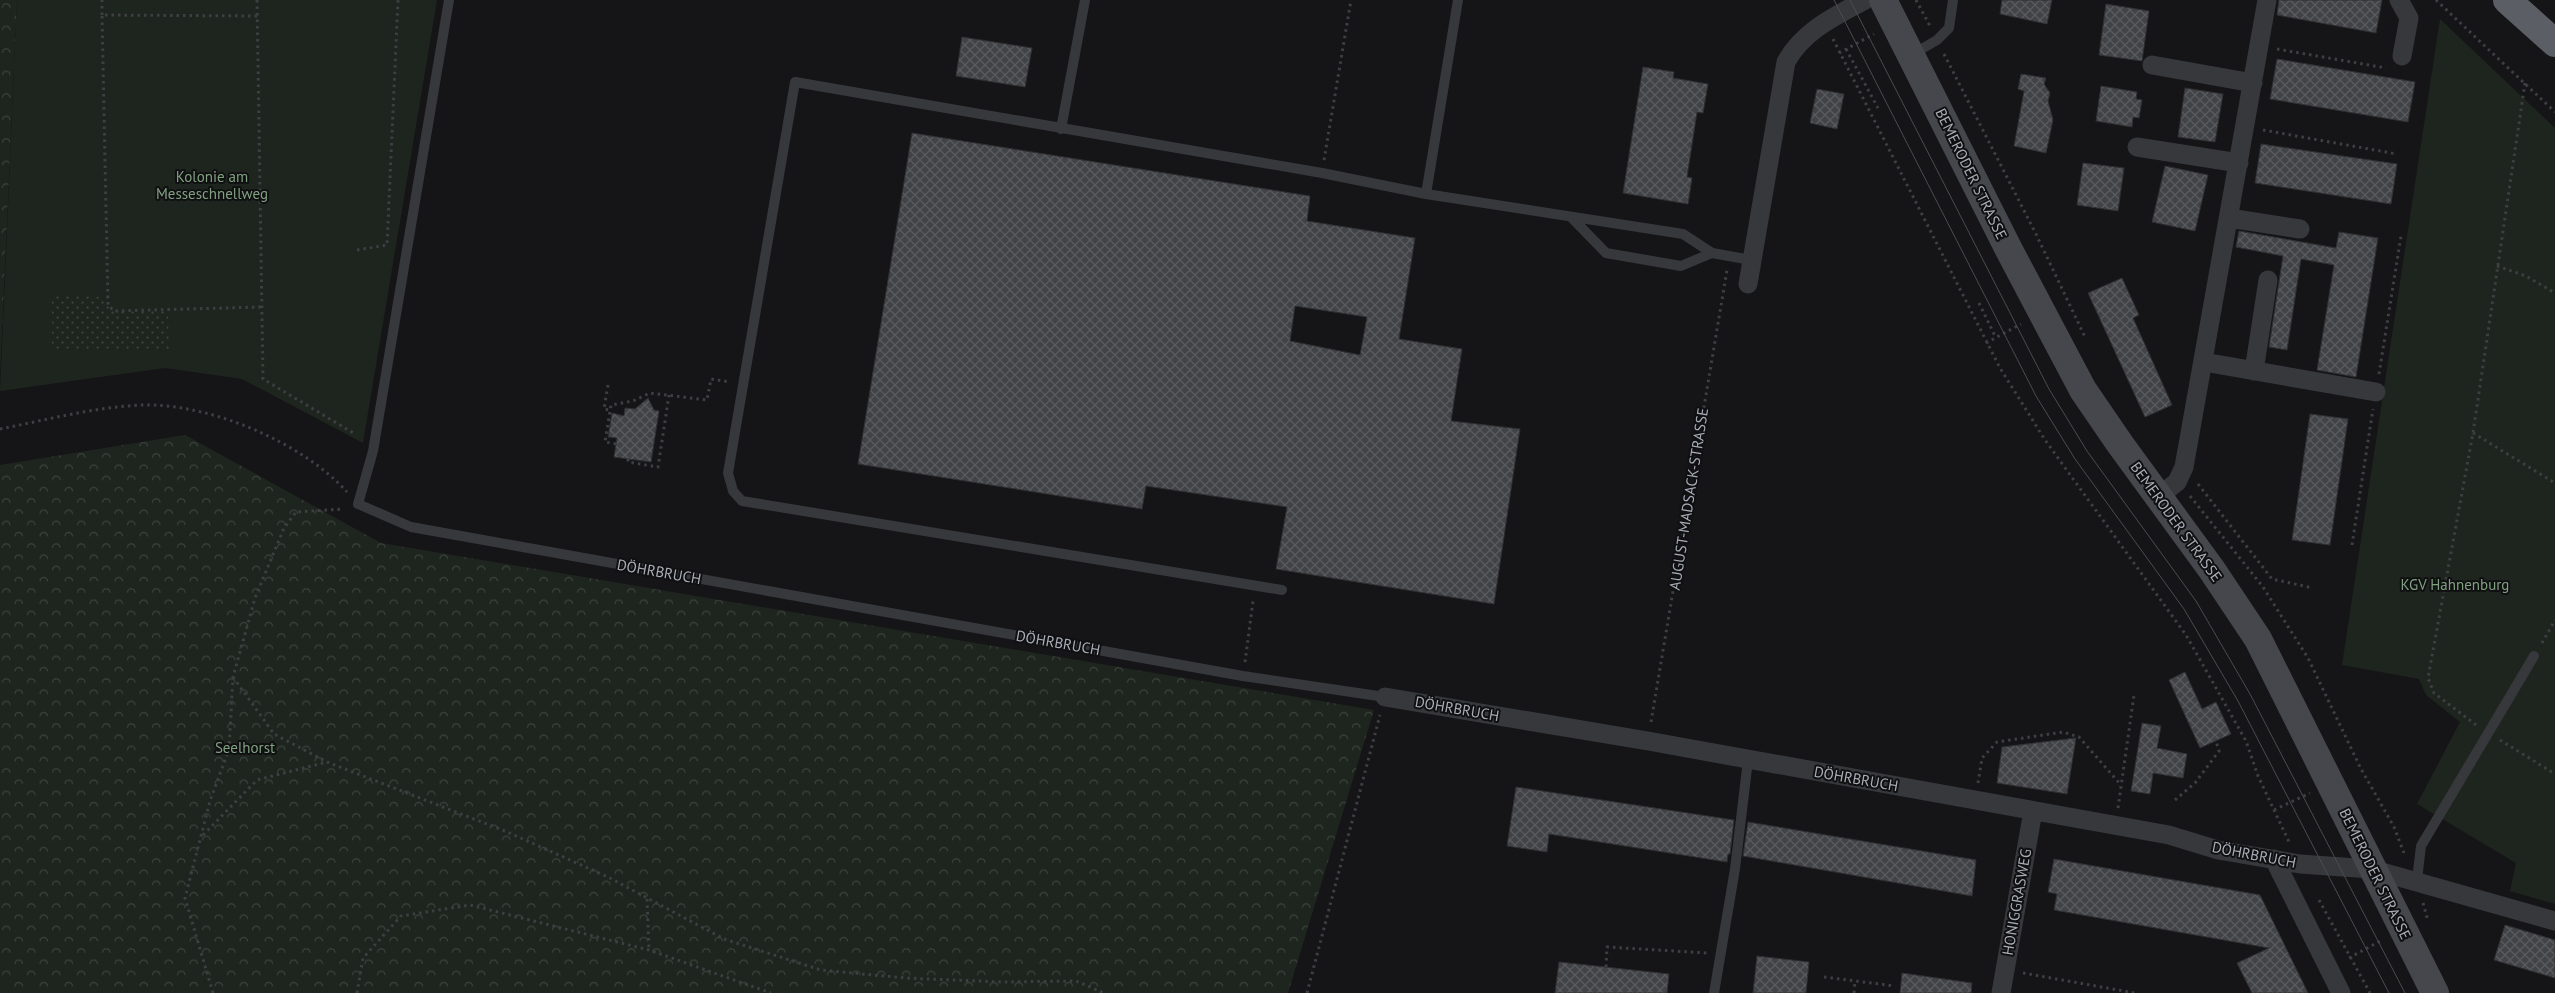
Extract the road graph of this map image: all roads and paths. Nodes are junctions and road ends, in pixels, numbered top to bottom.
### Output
1 (102, 0) edge
2 (257, 0) edge
3 (398, 0) edge
4 (449, 0) edge
5 (1085, 0) edge
6 (1351, 0) edge
7 (1458, 0) edge
8 (1866, 0) edge
9 (1883, 0) edge
10 (1954, 0) edge
11 (2267, 0) edge
12 (2399, 0) edge
13 (2436, 0) edge
14 (2507, 0) edge
15 (102, 15) junction
16 (257, 16) junction
17 (1824, 21) junction
18 (2555, 43) edge
19 (2259, 45) junction
20 (1846, 49) dead end
21 (1912, 54) junction
22 (2402, 56) joint
23 (2152, 65) dead end
24 (2525, 83) junction
25 (2253, 84) junction
26 (1878, 108) dead end
27 (2555, 112) edge
28 (2245, 127) junction
29 (1061, 129) junction
30 (2138, 148) dead end
31 (2398, 154) dead end
32 (2238, 163) junction
33 (1322, 172) junction
34 (1426, 194) junction
35 (1571, 217) junction
36 (2229, 218) junction
37 (2300, 229) dead end
38 (357, 250) dead end
39 (1712, 253) junction
40 (1729, 257) junction
41 (1752, 260) junction
42 (2498, 266) junction
43 (2268, 280) dead end
44 (1748, 284) dead end
45 (2555, 293) edge
46 (1979, 303) dead end
47 (261, 307) junction
48 (1996, 338) dead end
49 (2204, 362) junction
50 (2254, 371) junction
51 (743, 384) junction
52 (608, 385) dead end
53 (2376, 392) dead end
54 (670, 395) junction
55 (610, 410) junction
56 (0, 429) edge
57 (2473, 433) junction
58 (355, 434) dead end
59 (616, 444) dead end
60 (628, 459) dead end
61 (2184, 466) junction
62 (2555, 483) edge
63 (2158, 497) junction
64 (358, 504) junction
65 (1254, 585) junction
66 (2313, 588) dead end
67 (1282, 590) dead end
68 (2555, 620) edge
69 (2534, 656) joint
70 (1243, 676) junction
71 (232, 677) junction
72 (2434, 693) dead end
73 (2134, 695) dead end
74 (1385, 697) junction
75 (1648, 741) junction
76 (2216, 741) dead end
77 (1748, 760) junction
78 (327, 762) junction
79 (2121, 785) junction
80 (2310, 793) dead end
81 (1974, 800) junction
82 (2175, 800) dead end
83 (2274, 810) junction
84 (2033, 811) junction
85 (2116, 826) junction
86 (203, 835) junction
87 (2274, 859) junction
88 (2300, 864) junction
89 (2371, 869) junction
90 (2417, 880) junction
91 (2317, 896) dead end
92 (647, 898) junction
93 (2555, 920) edge
94 (2385, 939) dead end
95 (649, 950) junction
96 (1720, 954) junction
97 (2349, 958) junction
98 (1606, 967) dead end
99 (2005, 969) junction
100 (1824, 977) dead end
101 (1855, 981) junction
102 (1895, 986) dead end
103 (213, 993) edge
104 (357, 993) edge
105 (771, 993) edge
106 (1104, 993) edge
107 (1307, 993) edge
108 (1714, 993) edge
109 (1854, 993) edge
110 (2001, 993) edge
111 (2135, 993) edge
112 (2341, 993) edge
113 (2370, 993) edge
114 (2435, 993) edge

1 - 15 path
2 - 16 path
3 - 38 path
4 - 64 lane
5 - 29 lane
6 - 33 path
7 - 34 lane
8 - 17 street
9 - 21 main road, BEMERODER STRASSE
10 - 21 lane
11 - 19 street
12 - 22 street
13 - 24 path
14 - 18 highway
15 - 16 path
15 - 47 path
16 - 47 path
17 - 41 street
17 - 83 path
19 - 22 path
19 - 25 street
20 - 26 path
21 - 63 main road, BEMERODER STRASSE
23 - 25 street
24 - 27 path
24 - 42 path
25 - 28 street
28 - 31 path
28 - 32 street
29 - 33 lane
29 - 51 lane
30 - 32 street
32 - 36 street
33 - 34 lane
34 - 35 lane
35 - 39 lane
35 - 39 lane
36 - 37 street
36 - 49 street
39 - 40 lane
40 - 41 lane
40 - 75 path, AUGUST-MADSACK-STRASSE
41 - 44 street
42 - 45 path
42 - 57 path
43 - 50 street
46 - 48 path
47 - 58 path
49 - 50 street
49 - 61 street
50 - 53 street
51 - 54 path
51 - 65 lane
52 - 55 path
54 - 55 path
54 - 60 path
55 - 59 path
56 - 64 path
57 - 62 path
57 - 72 path
61 - 63 street
61 - 66 path
63 - 89 main road, BEMERODER STRASSE
64 - 70 lane, DÖHRBRUCH
64 - 71 path
65 - 67 lane
65 - 70 path
68 - 69 path
69 - 90 lane
70 - 74 lane, DÖHRBRUCH
71 - 78 path
71 - 86 path
73 - 79 path
74 - 75 street, DÖHRBRUCH
74 - 107 path
75 - 77 street, DÖHRBRUCH
76 - 82 path
77 - 81 street, DÖHRBRUCH
77 - 96 lane
78 - 86 path
78 - 92 path
79 - 81 path
79 - 85 path
80 - 83 path
81 - 84 street, DÖHRBRUCH
83 - 88 path
84 - 85 street, DÖHRBRUCH
84 - 99 street, HONIGGRASWEG
85 - 87 street, DÖHRBRUCH
86 - 103 path
87 - 88 street, DÖHRBRUCH
87 - 112 street
88 - 89 street, DÖHRBRUCH
89 - 90 street, DÖHRBRUCH
89 - 114 main road, BEMERODER STRASSE
90 - 93 street, DÖHRBRUCH
91 - 97 path
92 - 95 path
92 - 106 path
94 - 97 path
95 - 104 path
95 - 105 path
96 - 98 path
96 - 108 lane
97 - 113 path
99 - 110 street, HONIGGRASWEG
99 - 111 path
100 - 101 path
101 - 102 path
101 - 109 path

